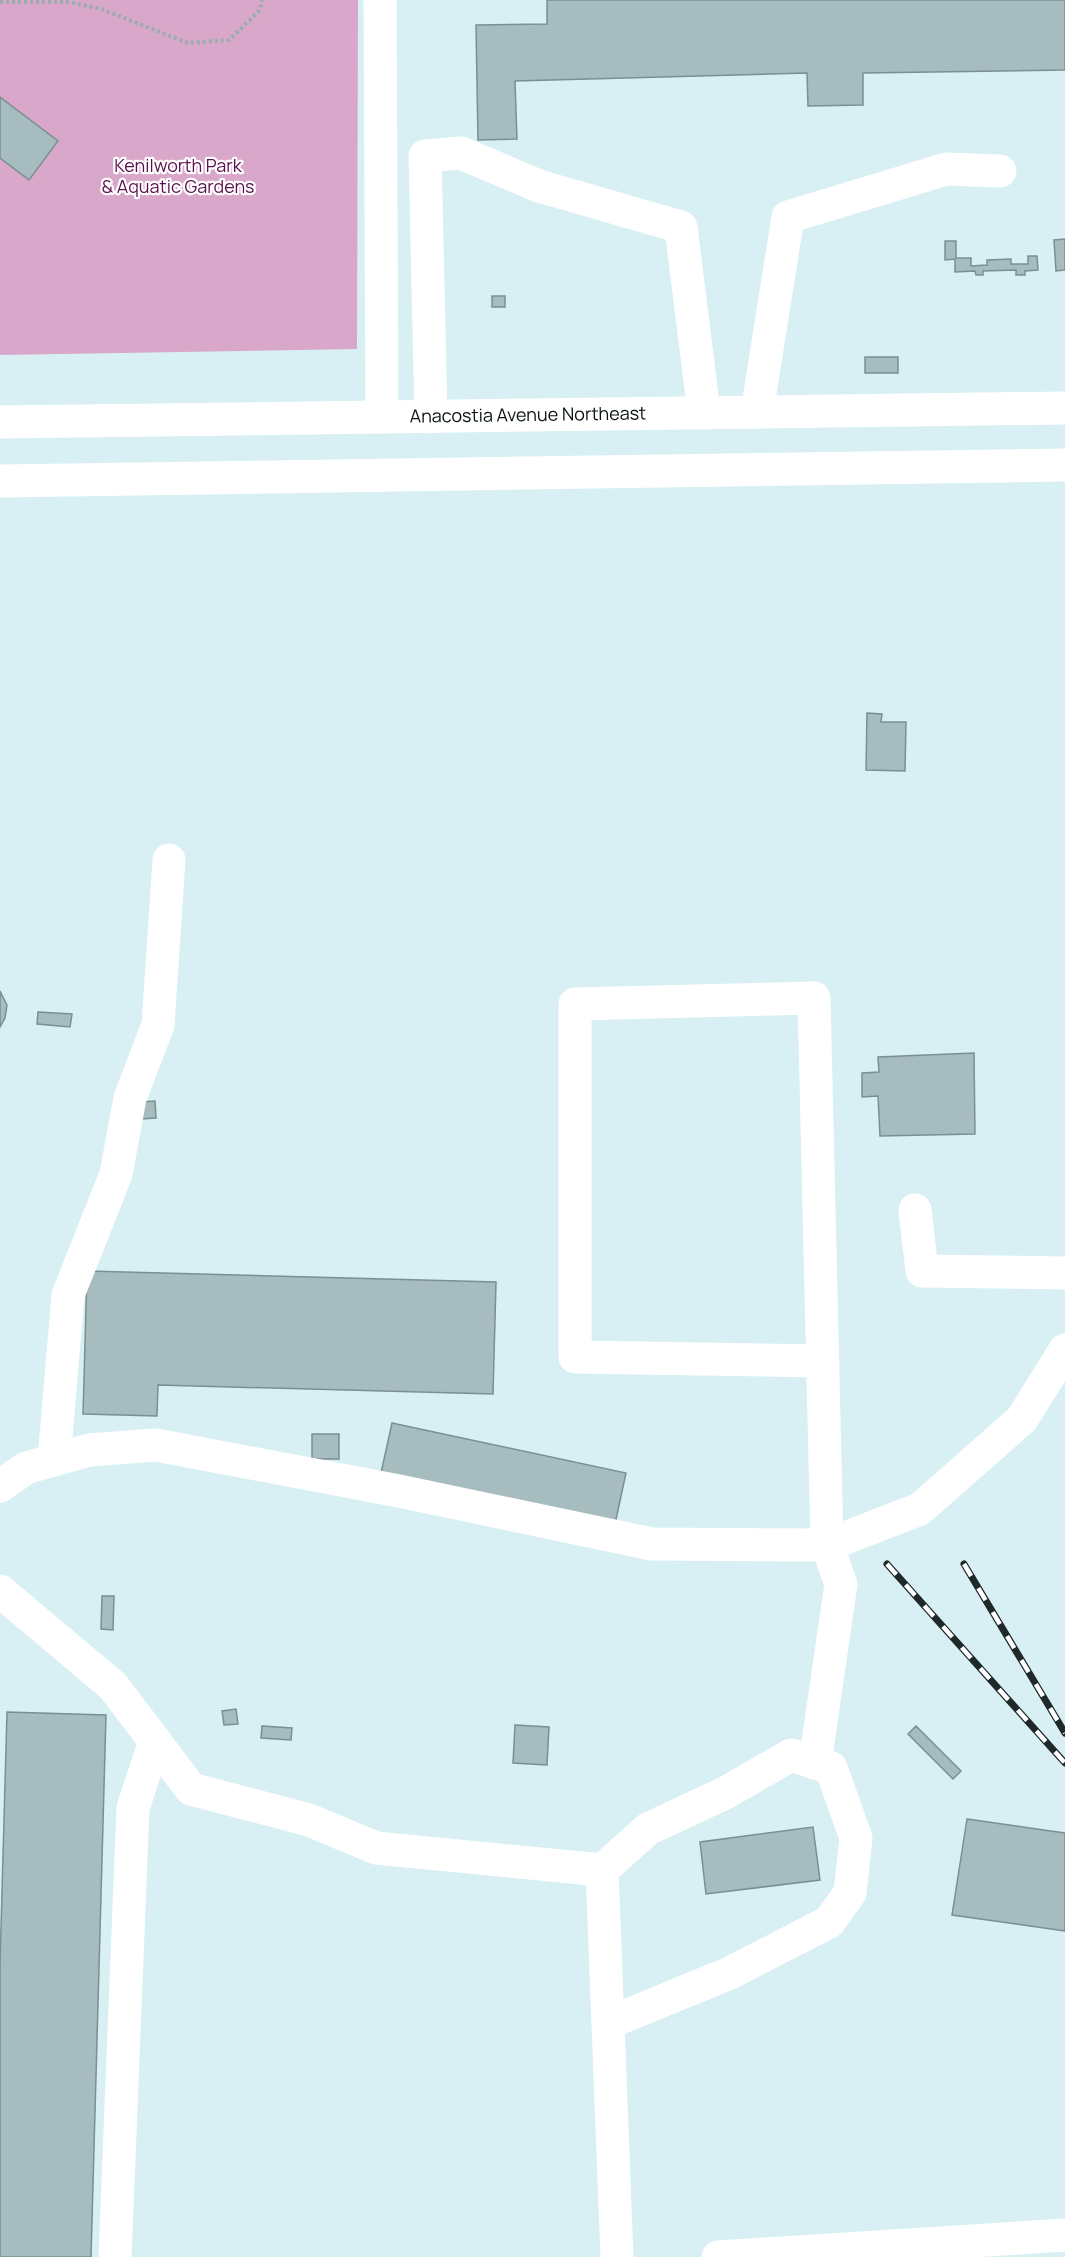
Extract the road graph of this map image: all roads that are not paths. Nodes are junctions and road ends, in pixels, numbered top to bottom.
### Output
1 (380, 0) edge
2 (1000, 171) dead end
3 (1061, 408) edge
4 (757, 412) junction
5 (704, 413) junction
6 (382, 417) junction
7 (432, 417) junction
8 (0, 422) edge
9 (1065, 465) edge
10 (0, 481) edge
11 (169, 860) dead end
12 (915, 1210) dead end
13 (1065, 1273) edge
14 (1065, 1350) edge
15 (823, 1361) junction
16 (54, 1460) junction
17 (0, 1486) edge
18 (827, 1545) junction
19 (0, 1591) edge
20 (154, 1741) junction
21 (815, 1763) junction
22 (602, 1870) junction
23 (608, 2023) junction
24 (1065, 2235) edge
25 (844, 2253) edge
26 (115, 2257) edge
27 (617, 2257) edge
28 (718, 2257) edge

1 - 6 street
2 - 4 street
3 - 4 street, Anacostia Avenue Northeast
4 - 5 street, Anacostia Avenue Northeast
5 - 7 street, Anacostia Avenue Northeast
5 - 7 street
6 - 7 street, Anacostia Avenue Northeast
6 - 8 street, Anacostia Avenue Northeast
9 - 10 street
11 - 16 street
12 - 13 street
14 - 18 street
15 - 15 street
15 - 18 street
16 - 17 street
16 - 18 street
18 - 21 street
19 - 20 street
20 - 22 street
20 - 26 street
21 - 22 street
21 - 23 street
22 - 23 street
23 - 27 street
24 - 25 street
25 - 28 street

